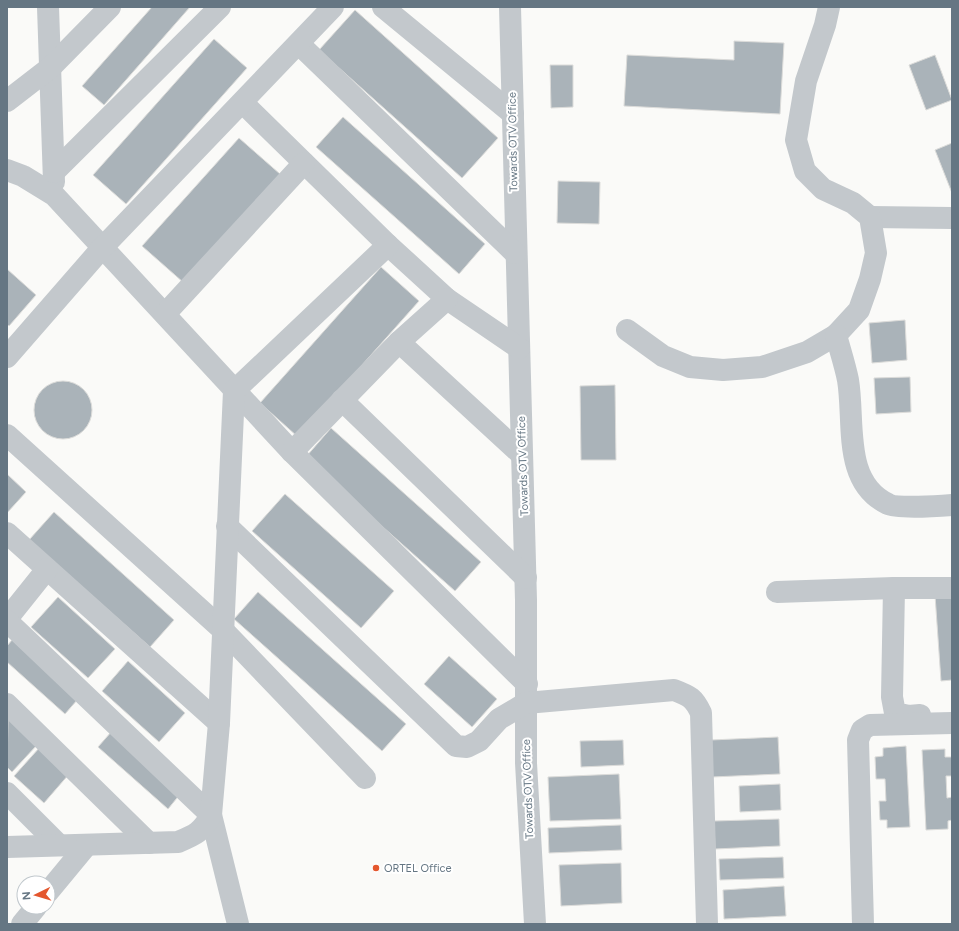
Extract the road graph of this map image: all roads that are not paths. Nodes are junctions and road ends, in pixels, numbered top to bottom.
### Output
1 (48, 7) edge
2 (110, 7) edge
3 (220, 7) edge
4 (334, 7) edge
5 (383, 7) edge
6 (829, 7) edge
7 (508, 9) edge
8 (299, 44) junction
9 (50, 67) junction
10 (7, 101) edge
11 (243, 103) junction
12 (513, 114) junction
13 (304, 163) junction
14 (7, 170) edge
15 (54, 172) junction
16 (54, 195) junction
17 (870, 217) junction
18 (952, 218) edge
19 (388, 246) junction
20 (102, 248) junction
21 (515, 253) junction
22 (447, 299) junction
23 (165, 314) junction
24 (627, 330) dead end
25 (836, 335) junction
26 (399, 342) junction
27 (519, 348) junction
28 (10, 349) edge
29 (234, 391) junction
30 (342, 400) junction
31 (7, 434) edge
32 (292, 452) junction
33 (522, 455) junction
34 (952, 505) edge
35 (227, 526) junction
36 (7, 533) edge
37 (47, 569) junction
38 (526, 578) junction
39 (894, 588) junction
40 (952, 588) edge
41 (777, 592) dead end
42 (7, 620) edge
43 (223, 630) junction
44 (527, 694) junction
45 (7, 704) edge
46 (952, 714) edge
47 (218, 723) junction
48 (952, 723) edge
49 (365, 778) dead end
50 (7, 793) edge
51 (211, 815) junction
52 (149, 843) junction
53 (58, 844) junction
54 (86, 846) junction
55 (7, 847) edge
56 (56, 882) edge
57 (29, 915) edge
58 (22, 924) edge
59 (238, 924) edge
60 (535, 924) edge
61 (708, 924) edge
62 (863, 924) edge

1 - 9 street
2 - 9 street
3 - 15 street
4 - 8 street
5 - 12 street
6 - 17 street
7 - 12 street, Towards OTV Office
8 - 11 street
8 - 21 street
9 - 10 street
9 - 15 street
11 - 13 street
11 - 20 street
12 - 21 street, Towards OTV Office
13 - 19 street
13 - 23 street
14 - 16 street
15 - 16 street
16 - 20 street
17 - 18 street
17 - 25 street
19 - 22 street
19 - 29 street
20 - 23 street
20 - 28 street
21 - 27 street, Towards OTV Office
22 - 26 street
22 - 27 street
23 - 29 street
24 - 25 street
25 - 34 street
26 - 30 street
26 - 33 street
27 - 33 street, Towards OTV Office
29 - 32 street
29 - 35 street
30 - 32 street
30 - 38 street
31 - 43 street
32 - 44 street
33 - 38 street, Towards OTV Office
35 - 43 street
35 - 44 street
36 - 37 street
37 - 42 street
37 - 47 street
38 - 44 street, Towards OTV Office
39 - 40 street
39 - 41 street
39 - 46 street
42 - 51 street
43 - 47 street
43 - 49 street
44 - 60 street, Towards OTV Office
44 - 61 street
45 - 52 street
47 - 51 street
48 - 62 street
50 - 53 street
51 - 52 street
51 - 59 street
52 - 54 street
53 - 54 street
53 - 55 street
54 - 56 street
57 - 58 street

